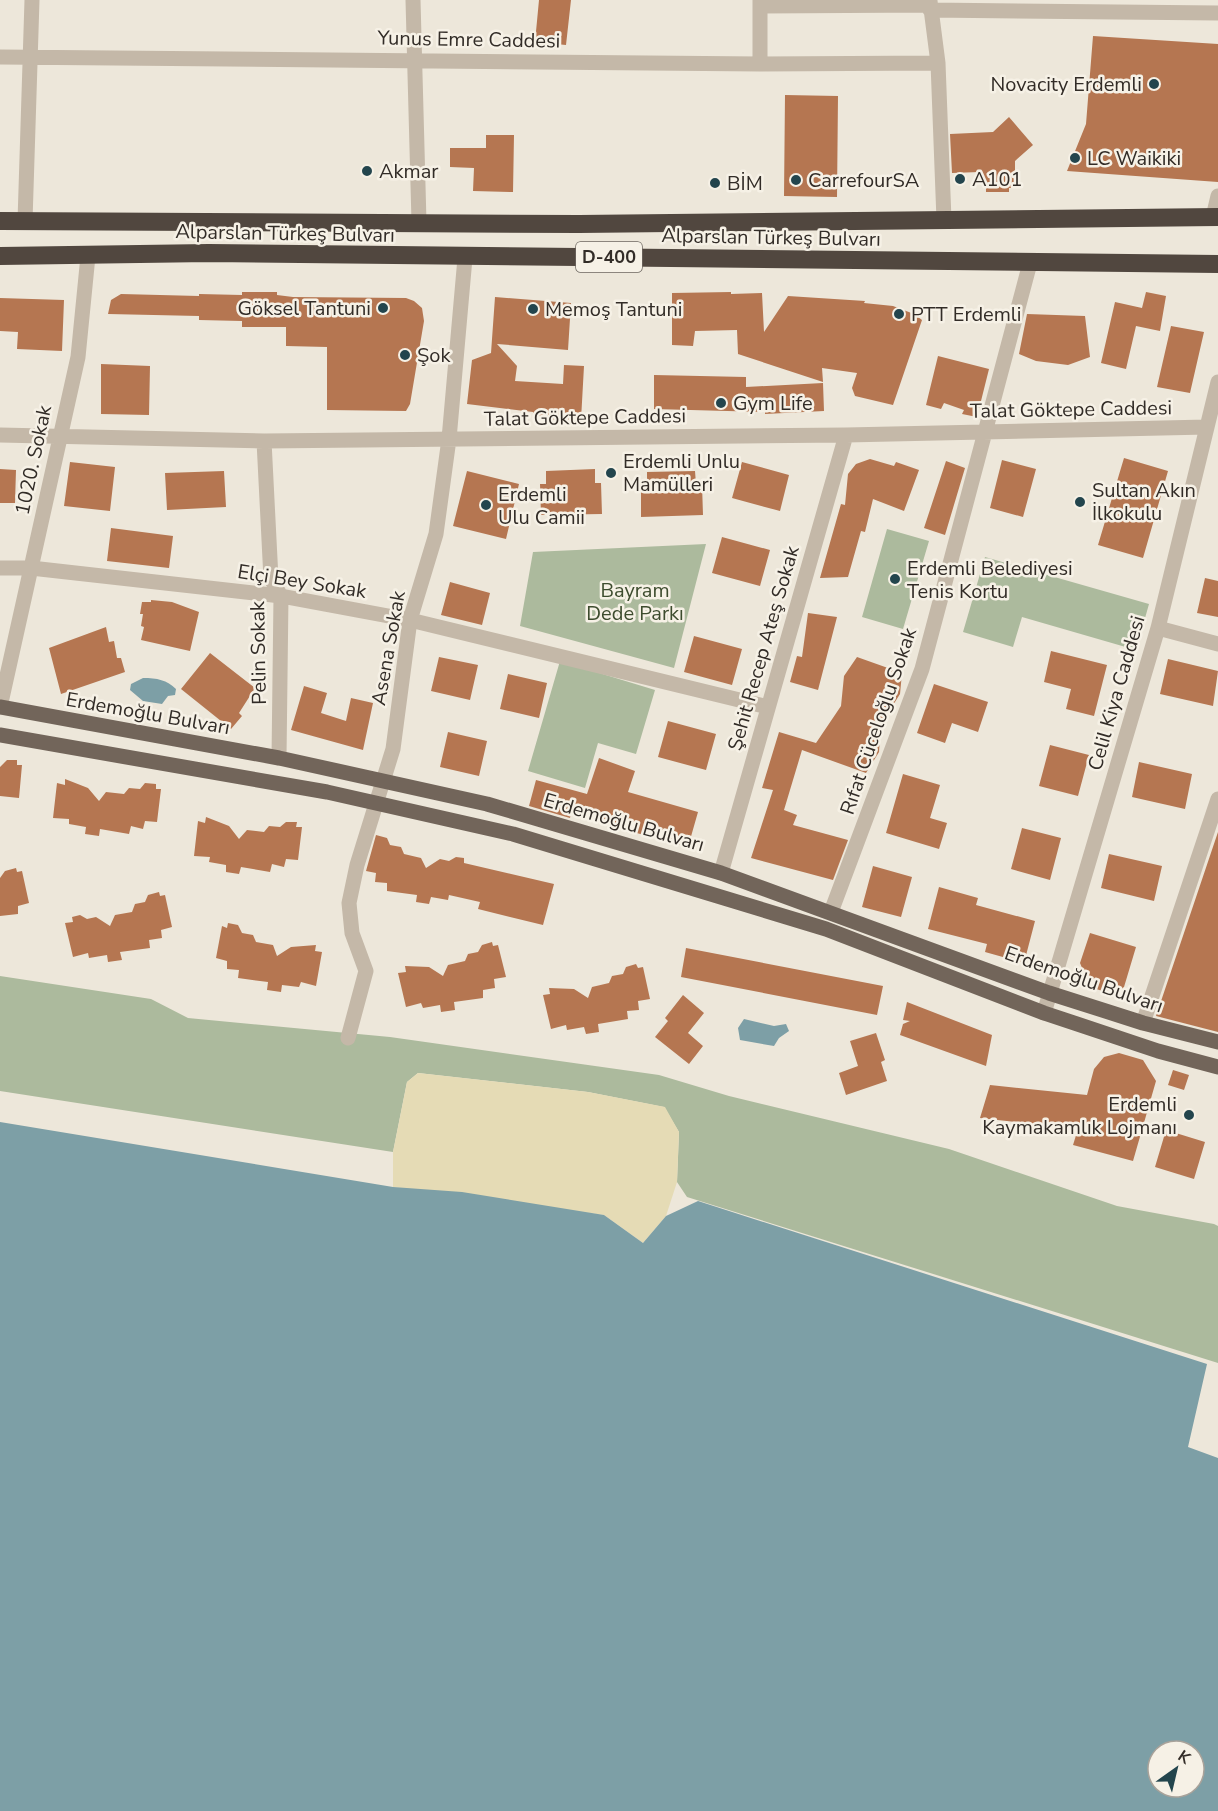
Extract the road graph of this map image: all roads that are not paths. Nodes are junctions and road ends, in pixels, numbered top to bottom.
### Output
1 (32, 0) edge
2 (413, 0) edge
3 (760, 3) edge
4 (930, 5) edge
5 (1218, 13) edge
6 (0, 57) edge
7 (29, 57) junction
8 (413, 59) junction
9 (938, 63) junction
10 (760, 64) junction
11 (1218, 196) edge
12 (1216, 217) edge
13 (0, 220) edge
14 (944, 220) junction
15 (25, 221) junction
16 (418, 222) junction
17 (0, 256) edge
18 (88, 256) junction
19 (465, 258) junction
20 (1030, 263) junction
21 (1218, 264) edge
22 (1217, 391) edge
23 (1207, 427) junction
24 (985, 433) junction
25 (0, 435) edge
26 (846, 435) junction
27 (59, 436) junction
28 (449, 439) junction
29 (264, 441) junction
30 (0, 568) edge
31 (32, 568) junction
32 (281, 596) junction
33 (410, 620) junction
34 (1158, 628) junction
35 (1218, 644) edge
36 (0, 707) edge
37 (768, 707) junction
38 (0, 735) edge
39 (279, 758) junction
40 (384, 781) junction
41 (1218, 799) edge
42 (375, 804) junction
43 (721, 873) junction
44 (831, 912) junction
45 (1049, 993) junction
46 (1044, 1013) junction
47 (1143, 1023) junction
48 (348, 1038) dead end
49 (1218, 1042) edge
50 (1218, 1067) edge

1 - 7 street
2 - 8 street
3 - 4 street
3 - 10 street
4 - 5 street
4 - 9 street
6 - 7 street, Yunus Emre Caddesi
7 - 8 street, Yunus Emre Caddesi
7 - 15 street
8 - 10 street, Yunus Emre Caddesi
8 - 16 street
9 - 10 street, Yunus Emre Caddesi
9 - 14 street
11 - 12 street
12 - 14 highway, Alparslan Türkeş Bulvarı / D-400
13 - 15 highway, Alparslan Türkeş Bulvarı / D-400
14 - 16 highway, Alparslan Türkeş Bulvarı / D-400
15 - 16 highway, Alparslan Türkeş Bulvarı / D-400
17 - 18 highway, Alparslan Türkeş Bulvarı / D-400
18 - 19 highway, Alparslan Türkeş Bulvarı / D-400
18 - 27 street, 1020. Sokak
19 - 20 highway, Alparslan Türkeş Bulvarı / D-400
19 - 28 street, Asena Sokak
20 - 21 highway, Alparslan Türkeş Bulvarı / D-400
20 - 24 street, Rıfat Cüceloğlu Sokak
22 - 23 street, Celil Kiya Caddesi
23 - 24 street, Talat Göktepe Caddesi
23 - 34 street, Celil Kiya Caddesi
24 - 26 street, Talat Göktepe Caddesi
24 - 44 street, Rıfat Cüceloğlu Sokak
25 - 27 street, Talat Göktepe Caddesi
26 - 28 street, Talat Göktepe Caddesi
26 - 37 street, Şehit Recep Ateş Sokak
27 - 29 street, Talat Göktepe Caddesi
27 - 31 street, 1020. Sokak
28 - 29 street, Talat Göktepe Caddesi
28 - 33 street, Asena Sokak
29 - 32 street, Pelin Sokak
30 - 31 street, Elçi Bey Sokak
31 - 32 street, Elçi Bey Sokak
31 - 36 street, 1020. Sokak
32 - 33 street, Elçi Bey Sokak
32 - 39 street, Pelin Sokak
33 - 37 street, Elçi Bey Sokak
33 - 40 street, Asena Sokak
34 - 35 street
34 - 45 street, Celil Kiya Caddesi
36 - 39 main road, Erdemoğlu Bulvarı
37 - 43 street, Şehit Recep Ateş Sokak
38 - 42 main road
39 - 40 main road, Erdemoğlu Bulvarı
40 - 42 street, Asena Sokak
40 - 43 main road, Erdemoğlu Bulvarı
41 - 47 street
42 - 46 main road
42 - 48 street, Asena Sokak
43 - 44 main road, Erdemoğlu Bulvarı
44 - 45 main road, Erdemoğlu Bulvarı
45 - 46 street, Celil Kiya Caddesi
45 - 47 main road, Erdemoğlu Bulvarı
46 - 50 main road
47 - 49 main road, Erdemoğlu Bulvarı

